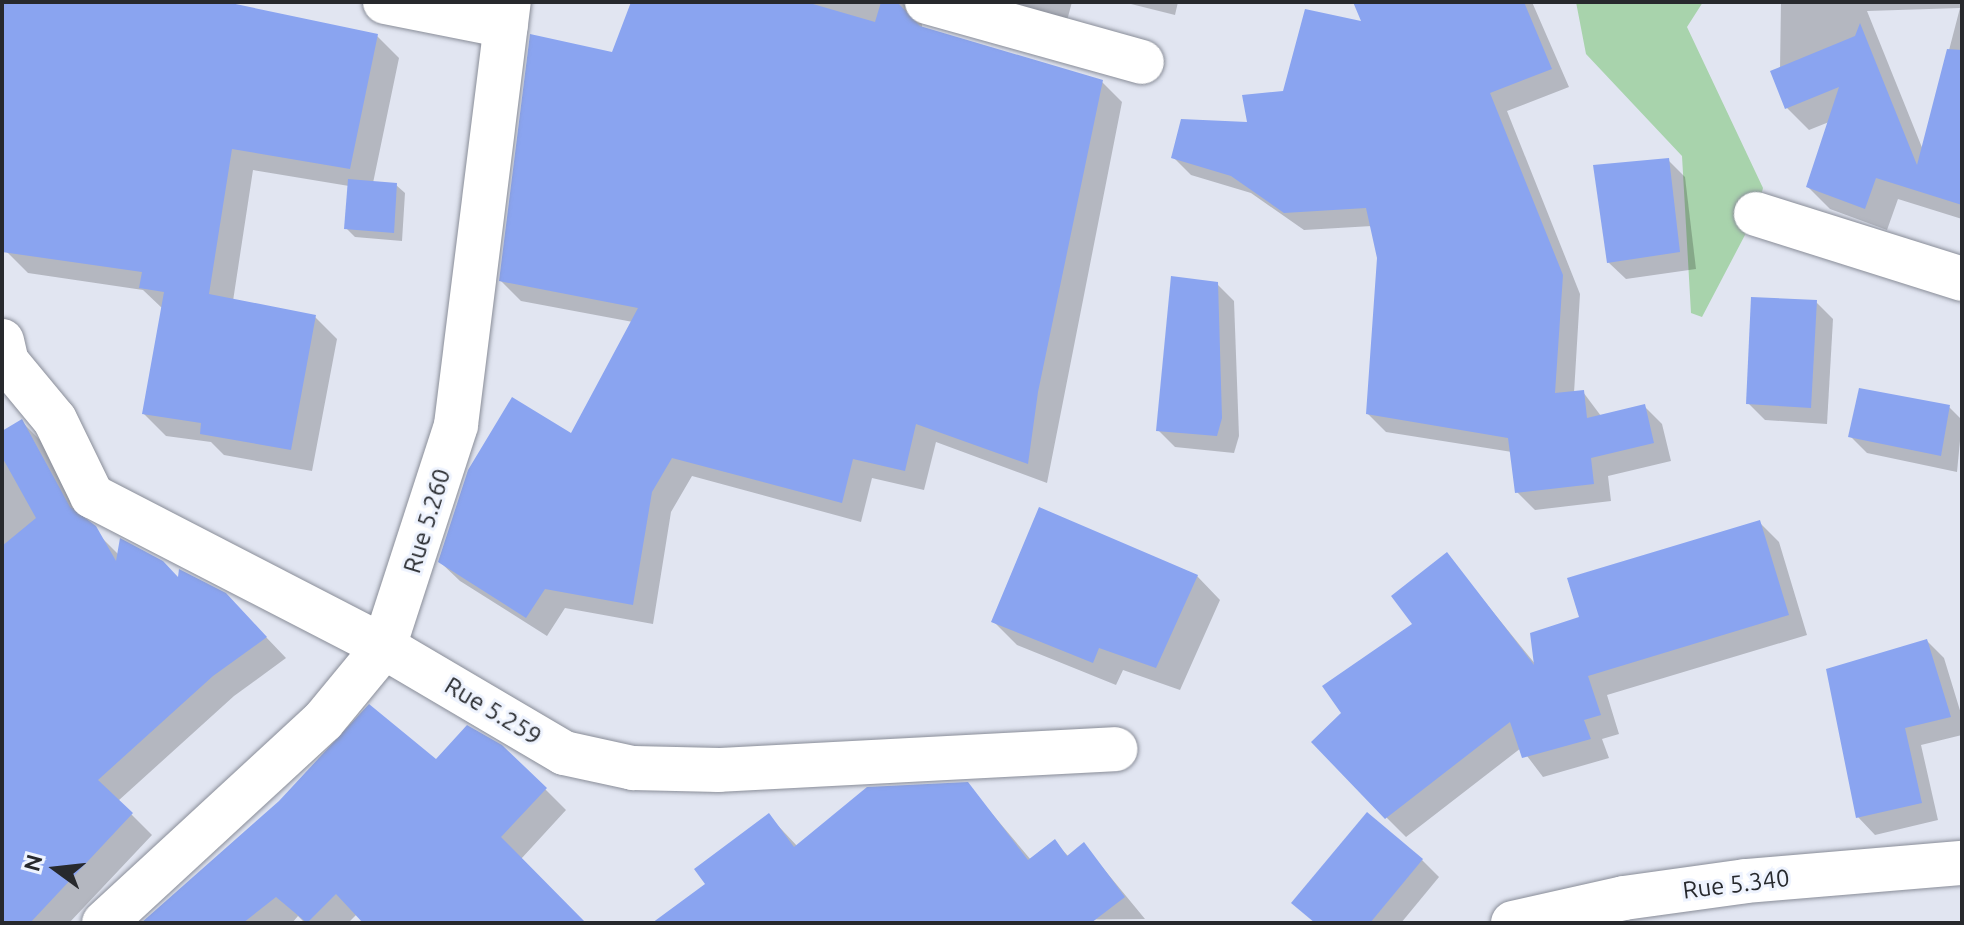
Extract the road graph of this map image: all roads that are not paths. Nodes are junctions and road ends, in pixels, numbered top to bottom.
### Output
1 (385, 2) edge
2 (927, 2) edge
3 (508, 14) edge
4 (1142, 62) dead end
5 (1756, 214) dead end
6 (1962, 279) edge
7 (2, 341) edge
8 (384, 647) junction
9 (1115, 749) dead end
10 (1962, 863) edge
11 (104, 923) edge
12 (1513, 923) edge

1 - 3 street
2 - 4 street
3 - 8 street, Rue 5.260
5 - 6 street
7 - 8 street, Rue 5.259
8 - 9 street, Rue 5.259
8 - 11 street, Rue 5.260
10 - 12 street, Rue 5.340

